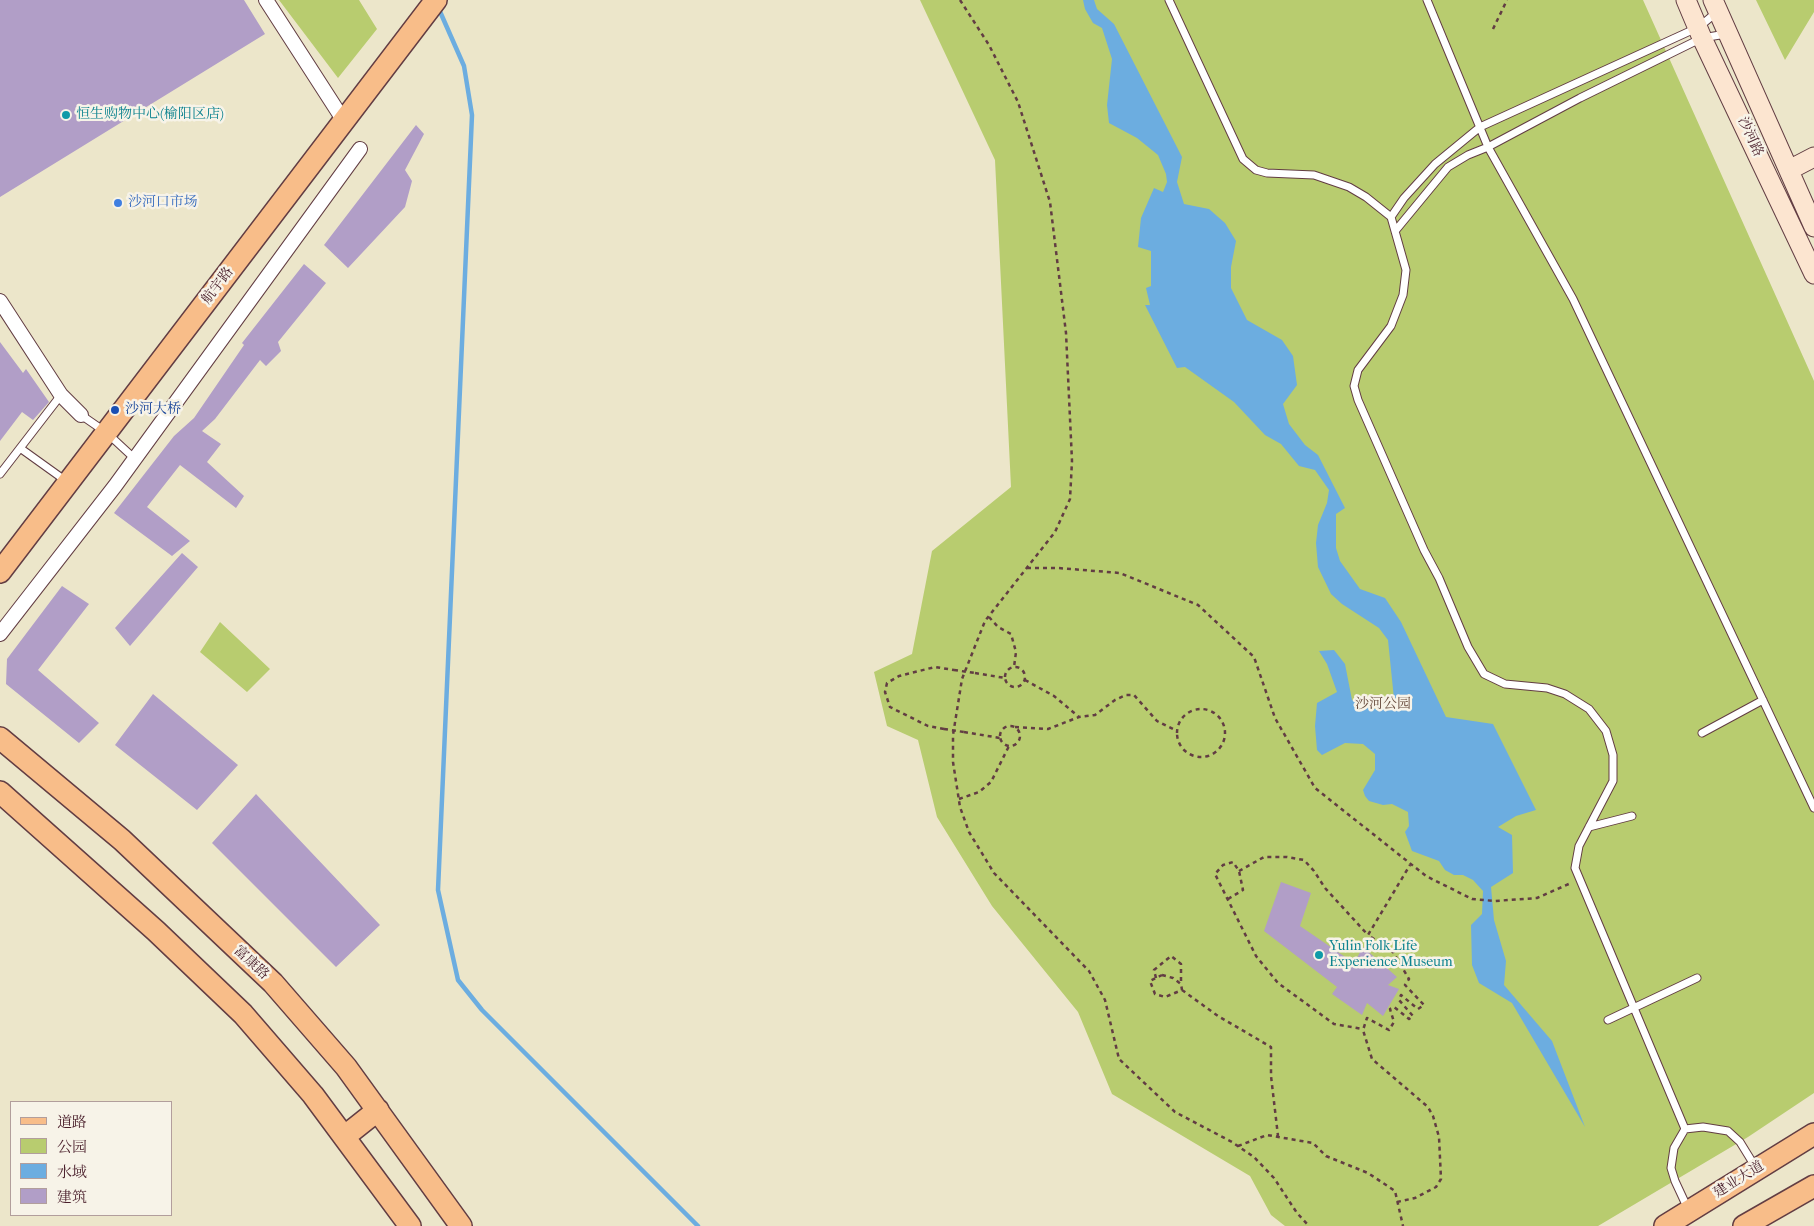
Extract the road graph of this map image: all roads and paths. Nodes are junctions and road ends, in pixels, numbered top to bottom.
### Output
1 (266, 0) edge
2 (436, 0) edge
3 (960, 0) edge
4 (1169, 0) edge
5 (1427, 0) edge
6 (1507, 0) edge
7 (1686, 0) edge
8 (1715, 6) edge
9 (1493, 29) dead end
10 (1700, 32) junction
11 (1728, 33) junction
12 (344, 121) junction
13 (1480, 127) junction
14 (1488, 147) junction
15 (360, 150) dead end
16 (1814, 157) edge
17 (1789, 170) junction
18 (1391, 217) junction
19 (1814, 226) edge
20 (1396, 230) junction
21 (1814, 274) edge
22 (0, 301) edge
23 (61, 395) junction
24 (81, 415) joint
25 (107, 432) junction
26 (20, 448) junction
27 (135, 459) junction
28 (0, 474) edge
29 (69, 483) junction
30 (1027, 568) junction
31 (0, 572) edge
32 (988, 617) junction
33 (0, 634) edge
34 (1014, 667) junction
35 (1005, 678) junction
36 (1025, 680) junction
37 (1763, 700) junction
38 (1079, 716) junction
39 (1015, 727) junction
40 (1177, 731) junction
41 (1702, 733) dead end
42 (0, 738) edge
43 (1000, 738) junction
44 (1009, 746) junction
45 (0, 792) edge
46 (959, 799) junction
47 (1814, 808) edge
48 (1632, 816) dead end
49 (1589, 827) junction
50 (1410, 865) junction
51 (1239, 871) junction
52 (1579, 879) junction
53 (1228, 899) junction
54 (1368, 935) junction
55 (1156, 978) junction
56 (1697, 978) dead end
57 (1181, 984) junction
58 (1182, 990) junction
59 (1634, 1009) junction
60 (1608, 1020) dead end
61 (1363, 1030) junction
62 (378, 1110) junction
63 (1685, 1129) junction
64 (1814, 1134) edge
65 (1278, 1136) junction
66 (344, 1137) junction
67 (1238, 1146) junction
68 (1757, 1169) junction
69 (1814, 1186) edge
70 (1397, 1202) junction
71 (1689, 1211) junction
72 (410, 1226) edge
73 (461, 1226) edge
74 (1309, 1226) edge
75 (1403, 1226) edge
76 (1665, 1226) edge
77 (1744, 1226) edge

1 - 12 street
2 - 12 main road, 航宇路
3 - 30 path
4 - 18 lane
5 - 13 lane
6 - 9 path
7 - 10 main road, 沙河路
8 - 10 lane
8 - 11 main road, 沙河路
10 - 11 lane
10 - 13 lane
10 - 14 lane
10 - 21 main road, 沙河路
11 - 17 main road, 沙河路
12 - 25 main road, 航宇路
13 - 14 lane
13 - 18 lane
14 - 20 lane
14 - 37 lane
15 - 27 street
16 - 17 main road
17 - 19 main road, 沙河路
18 - 20 lane
20 - 49 lane
22 - 23 street
23 - 24 street
23 - 26 lane
24 - 25 lane
25 - 27 lane
25 - 29 main road, 航宇路
26 - 28 lane
26 - 29 lane
27 - 33 street
29 - 31 main road, 航宇路
30 - 32 path
30 - 50 path
32 - 34 path
32 - 46 path
34 - 35 path
34 - 36 path
35 - 36 path
35 - 43 path, bridge
36 - 38 path
37 - 41 lane
37 - 47 lane
38 - 39 path
38 - 40 path
39 - 43 path
39 - 44 path
40 - 40 path
42 - 62 main road, 富康路
43 - 44 path
44 - 46 path
45 - 66 main road
46 - 67 path
48 - 49 lane
49 - 52 lane
50 - 52 path
50 - 54 path
51 - 53 path
51 - 53 path
51 - 54 path
52 - 59 lane
53 - 61 path
54 - 61 path
55 - 57 path
55 - 57 path
55 - 58 path
56 - 59 lane
57 - 58 path
58 - 65 path
59 - 60 lane
59 - 63 lane
61 - 70 path
62 - 66 main road
62 - 73 main road, 富康路
63 - 68 lane
63 - 71 lane
64 - 68 main road, 建业大道
65 - 67 path
65 - 70 path
66 - 72 main road
67 - 74 path
68 - 71 main road, 建业大道
69 - 77 main road
70 - 75 path
71 - 76 main road, 建业大道

